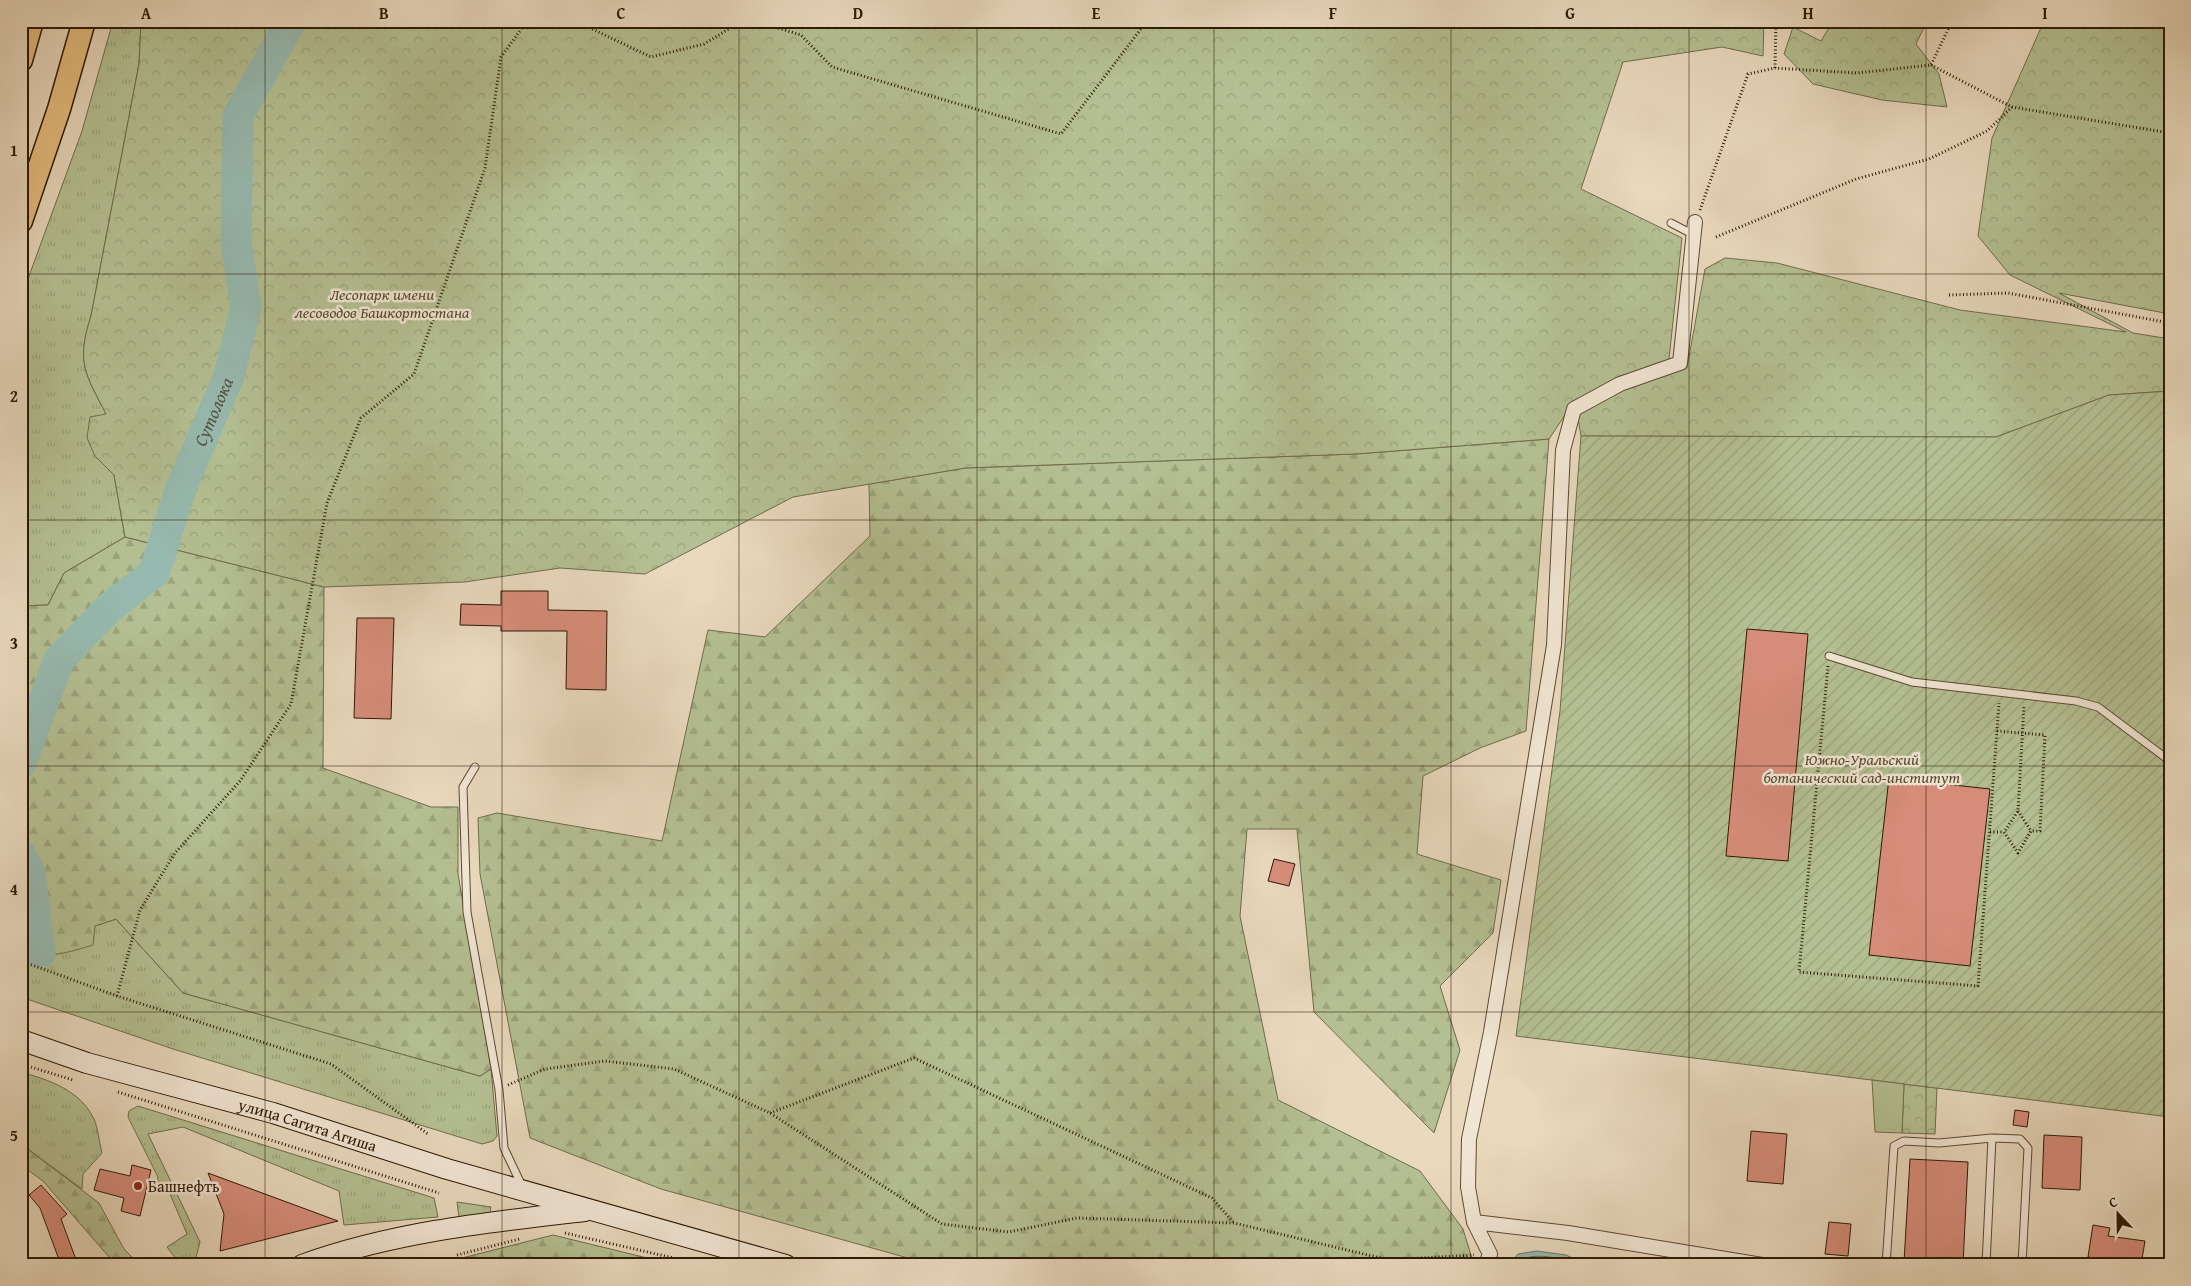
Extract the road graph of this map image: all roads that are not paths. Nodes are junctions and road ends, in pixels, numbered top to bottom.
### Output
1 (32, 21) edge
2 (84, 21) edge
3 (21, 60) edge
4 (21, 222) edge
5 (1671, 223) dead end
6 (1695, 228) joint
7 (1829, 656) road end
8 (2170, 761) edge
9 (475, 767) dead end
10 (21, 1040) edge
11 (1992, 1138) junction
12 (524, 1191) junction
13 (594, 1210) junction
14 (1474, 1222) junction
15 (1488, 1259) edge
16 (302, 1265) edge
17 (786, 1265) edge
18 (1762, 1265) edge
19 (1886, 1265) edge
20 (1986, 1265) edge
21 (2022, 1265) edge

1 - 3 main road
2 - 4 main road
5 - 6 lane
6 - 14 street
7 - 8 lane
9 - 12 lane
10 - 12 main road, улица Сагита Агиша
11 - 19 lane
11 - 20 lane
11 - 21 lane
12 - 13 main road, улица Сагита Агиша
13 - 16 main road, улица Сагита Агиша
13 - 17 main road, улица Сагита Агиша
14 - 15 street
14 - 18 street

